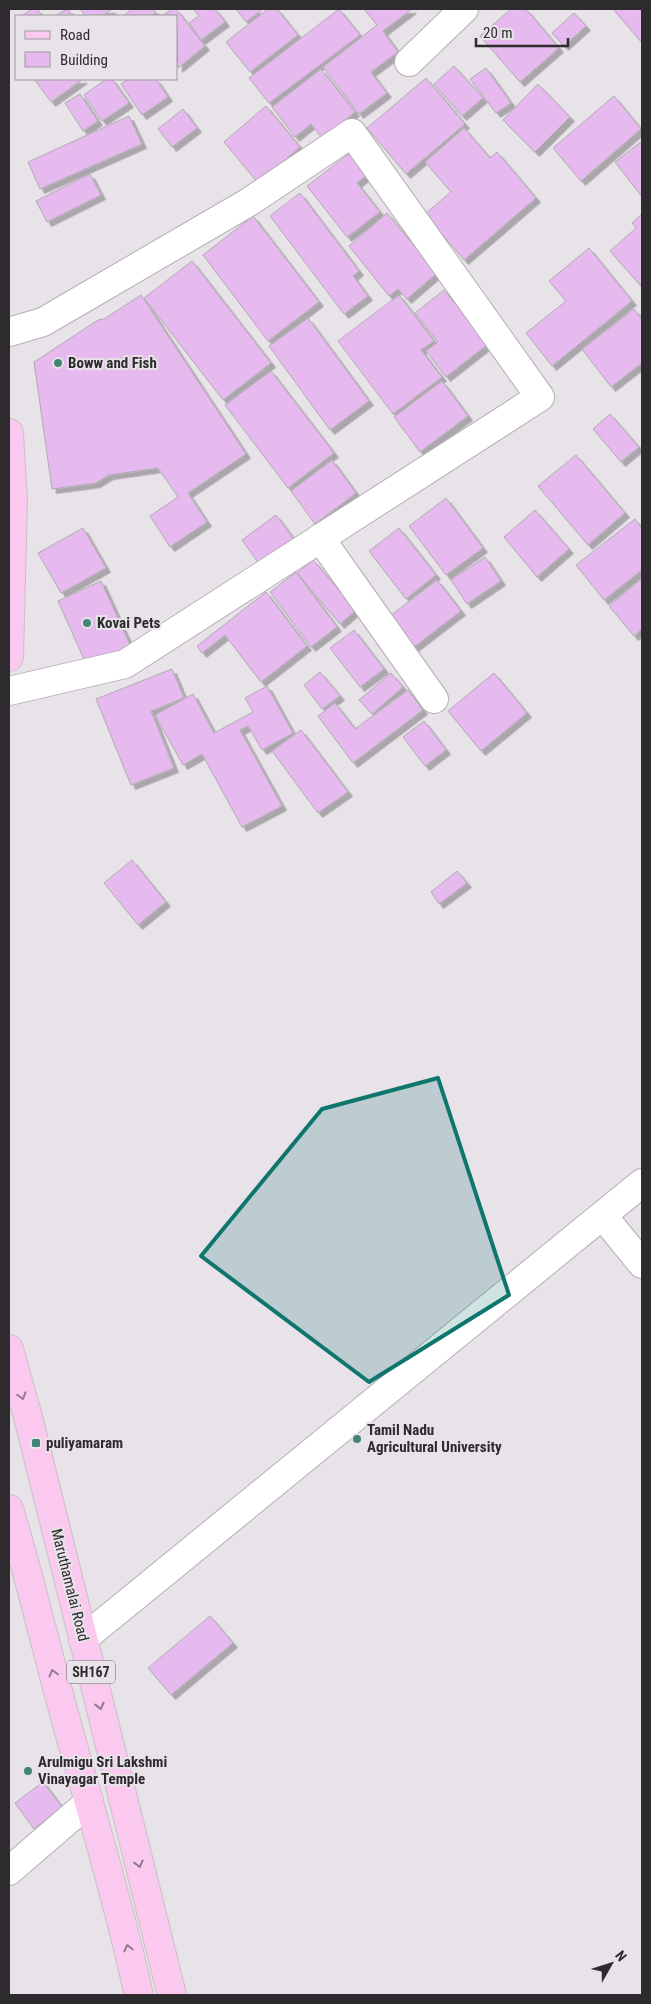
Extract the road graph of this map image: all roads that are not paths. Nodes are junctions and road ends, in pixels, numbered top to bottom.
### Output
1 (464, 9) edge
2 (409, 62) dead end
3 (9, 332) edge
4 (9, 433) edge
5 (320, 538) junction
6 (9, 657) edge
7 (9, 691) edge
8 (434, 699) dead end
9 (642, 1183) edge
10 (603, 1216) junction
11 (642, 1264) edge
12 (9, 1349) edge
13 (9, 1509) edge
14 (83, 1639) junction
15 (89, 1802) junction
16 (9, 1870) edge
17 (139, 1995) edge
18 (172, 1995) edge

1 - 2 street
3 - 5 street
4 - 6 main road
5 - 7 street
5 - 8 street
9 - 10 street
10 - 11 street
10 - 14 street
12 -> 14 main road, Maruthamalai Road / SH167
15 -> 13 main road, SH167
14 -> 18 main road, Maruthamalai Road / SH167
15 - 16 street
17 -> 15 main road, SH167

